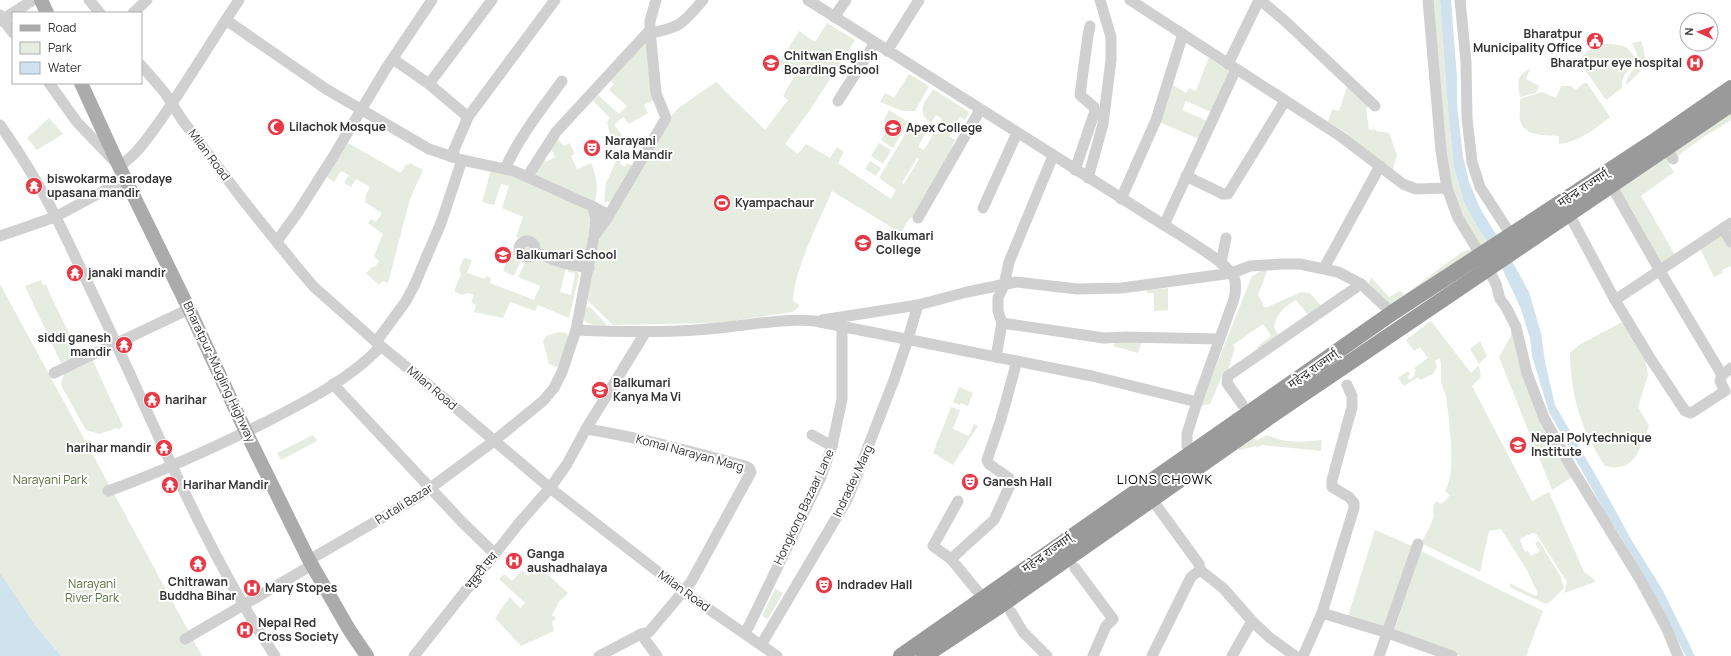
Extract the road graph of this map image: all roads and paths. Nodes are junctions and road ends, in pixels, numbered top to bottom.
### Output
1 (33, 0) edge
2 (41, 0) edge
3 (89, 0) edge
4 (147, 0) edge
5 (239, 0) edge
6 (432, 0) edge
7 (492, 0) edge
8 (555, 0) edge
9 (656, 0) edge
10 (703, 0) edge
11 (808, 0) edge
12 (846, 0) edge
13 (919, 0) edge
14 (1100, 0) edge
15 (1130, 0) edge
16 (1259, 0) edge
17 (1428, 0) edge
18 (1460, 0) edge
19 (47, 12) edge
20 (99, 12) edge
21 (134, 12) edge
22 (834, 17) junction
23 (1, 18) edge
24 (226, 20) junction
25 (1090, 26) dead end
26 (12, 32) edge
27 (650, 32) junction
28 (1182, 34) junction
29 (875, 43) junction
30 (887, 51) junction
31 (393, 60) junction
32 (142, 66) edge
33 (1232, 67) junction
34 (562, 81) dead end
35 (50, 84) edge
36 (81, 84) edge
37 (429, 84) junction
38 (1731, 88) edge
39 (838, 101) dead end
40 (1285, 101) junction
41 (171, 104) junction
42 (1731, 104) edge
43 (1375, 106) dead end
44 (361, 110) junction
45 (980, 110) junction
46 (468, 117) junction
47 (0, 125) edge
48 (1017, 133) junction
49 (1053, 156) junction
50 (451, 157) junction
51 (462, 160) junction
52 (119, 166) junction
53 (1380, 166) junction
54 (505, 169) junction
55 (1075, 170) junction
56 (1186, 176) junction
57 (527, 177) junction
58 (1088, 178) junction
59 (126, 179) junction
60 (1611, 185) junction
61 (1447, 188) junction
62 (1121, 199) junction
63 (592, 206) junction
64 (983, 208) dead end
65 (1569, 214) junction
66 (609, 215) junction
67 (55, 216) junction
68 (918, 218) dead end
69 (1164, 225) junction
70 (1727, 225) edge
71 (0, 236) edge
72 (594, 236) junction
73 (1508, 236) junction
74 (1226, 238) dead end
75 (277, 241) junction
76 (1731, 242) edge
77 (534, 252) dead end
78 (1483, 252) junction
79 (1221, 263) junction
80 (1491, 267) junction
81 (589, 268) junction
82 (1324, 268) junction
83 (1660, 271) junction
84 (1232, 272) junction
85 (1004, 284) junction
86 (1361, 284) junction
87 (1615, 300) junction
88 (918, 305) junction
89 (189, 309) junction
90 (1392, 313) junction
91 (815, 321) junction
92 (1002, 323) junction
93 (842, 327) junction
94 (576, 330) junction
95 (645, 333) junction
96 (1219, 339) junction
97 (908, 340) junction
98 (117, 343) junction
99 (378, 344) junction
100 (996, 357) junction
101 (1017, 361) junction
102 (1727, 372) edge
103 (54, 373) dead end
104 (333, 384) junction
105 (1347, 385) dead end
106 (1197, 402) junction
107 (1242, 404) dead end
108 (586, 429) junction
109 (246, 432) junction
110 (812, 435) dead end
111 (494, 441) junction
112 (832, 446) junction
113 (1193, 461) junction
114 (172, 467) junction
115 (431, 488) junction
116 (550, 488) junction
117 (108, 491) dead end
118 (1148, 493) junction
119 (958, 502) dead end
120 (1418, 544) dead end
121 (495, 554) junction
122 (951, 559) junction
123 (311, 563) junction
124 (1075, 568) dead end
125 (1200, 570) junction
126 (684, 592) junction
127 (982, 598) junction
128 (243, 606) junction
129 (1011, 612) dead end
130 (1322, 613) junction
131 (1252, 621) junction
132 (744, 633) junction
133 (1388, 633) junction
134 (641, 634) junction
135 (185, 639) dead end
136 (761, 645) junction
137 (275, 656) edge
138 (367, 656) edge
139 (414, 656) edge
140 (599, 656) edge
141 (657, 656) edge
142 (777, 656) edge
143 (901, 656) edge
144 (924, 656) edge
145 (1047, 656) edge
146 (1093, 656) edge
147 (1152, 656) edge
148 (1232, 656) edge
149 (1295, 656) edge
150 (1303, 656) edge
151 (1379, 656) edge
152 (1452, 656) edge
153 (1678, 656) edge

1 - 23 street
2 - 19 main road
3 - 20 street
4 - 21 street
5 - 24 street
6 - 31 street
7 - 37 street
8 - 46 street
9 - 27 street
10 - 27 street
11 - 22 street
12 - 22 street
13 - 30 street
14 - 58 street
15 - 28 street
16 - 33 street
16 - 43 street
17 - 61 street
18 - 73 street
22 - 29 street
23 - 26 street
24 - 41 street
24 - 44 street
25 - 55 street
27 - 57 street
27 - 66 street
28 - 33 street
28 - 62 street
29 - 30 street
29 - 39 street
30 - 45 street
31 - 37 street
31 - 44 street
32 - 41 street, Milan Road
33 - 40 street
33 - 56 street
34 - 54 street
35 - 52 street
36 - 52 main road, Bharatpur-Mugling Highway
37 - 46 street
38 - 73 highway, महेन्द्र राज्मार्ग्
40 - 53 street
40 - 56 street
41 - 52 street
41 - 75 street, Milan Road
42 - 60 highway, महेन्द्र राज्मार्ग्
44 - 50 street
44 - 75 street
45 - 48 street
45 - 68 street
46 - 50 street
47 - 67 street
48 - 49 street
48 - 64 street
49 - 55 street
49 - 85 street
50 - 51 street
51 - 54 street
51 - 99 street
52 - 59 main road, Bharatpur-Mugling Highway
53 - 61 street
53 - 82 street
54 - 57 street
55 - 58 street
56 - 69 street
57 - 63 street
58 - 62 street
59 - 67 street
59 - 89 main road, Bharatpur-Mugling Highway
60 - 65 highway, महेन्द्र राज्मार्ग्
60 - 83 street
61 - 78 street
62 - 69 street
63 - 66 street
63 - 72 street, Putali Bazar
65 - 80 highway, महेन्द्र राज्मार्ग्
65 - 87 street
66 - 72 street
67 - 71 street
67 - 98 street
69 - 79 street
70 - 76 street
70 - 83 street
72 - 81 street, Putali Bazar
73 - 78 highway, महेन्द्र राज्मार्ग्
74 - 79 street
75 - 99 street, Milan Road
77 - 81 street
78 - 90 highway, महेन्द्र राज्मार्ग्
79 - 84 street
80 - 113 highway, महेन्द्र राज्मार्ग्
80 - 153 street
81 - 94 street, Putali Bazar
82 - 84 street
82 - 86 street
83 - 87 street
83 - 102 street
84 - 85 street
84 - 96 street
85 - 88 street
85 - 92 street
86 - 90 street
86 - 107 street
87 - 102 street
88 - 91 street
88 - 97 street, Indradev Marg
89 - 98 street
89 - 109 main road, Bharatpur-Mugling Highway
90 - 113 highway, महेन्द्र राज्मार्ग्
91 - 93 street
91 - 95 street
92 - 96 street
92 - 100 street
93 - 97 street
93 - 112 street, Hongkong Bazaar Lane
94 - 95 street
94 - 111 street, Putali Bazar
95 - 108 street, भृकुटी पथ
96 - 106 street
97 - 100 street
97 - 136 street, Indradev Marg
98 - 103 street
98 - 114 street
99 - 104 street
99 - 111 street, Milan Road
100 - 101 street
101 - 106 street
101 - 122 street
104 - 109 street
104 - 115 street
105 - 130 street
106 - 113 street
108 - 116 street, भृकुटी पथ
108 - 126 street, Komal Narayan Marg
109 - 114 street
109 - 123 main road, Bharatpur-Mugling Highway
110 - 112 street
111 - 115 street, Putali Bazar
111 - 116 street, Milan Road
112 - 132 street, Hongkong Bazaar Lane
113 - 118 highway, महेन्द्र राज्मार्ग्
114 - 117 street
114 - 128 street
115 - 121 street
115 - 123 street, Putali Bazar
116 - 121 street, भृकुटी पथ
116 - 126 street, Milan Road
118 - 125 street
118 - 127 highway, महेन्द्र राज्मार्ग्
118 - 144 highway, महेन्द्र राज्मार्ग्
119 - 122 street
120 - 133 street
121 - 139 street, भृकुटी पथ
122 - 127 street
123 - 128 street, Putali Bazar
123 - 138 main road, Bharatpur-Mugling Highway
124 - 146 street
125 - 131 street
125 - 147 street
126 - 132 street, Milan Road
126 - 134 street
127 - 143 highway, महेन्द्र राज्मार्ग्
128 - 135 street, Putali Bazar
128 - 137 street
129 - 145 street
130 - 133 street
130 - 150 street
131 - 148 street
131 - 149 street
132 - 136 street, Milan Road
133 - 151 street
133 - 152 street
134 - 140 street
134 - 141 street
136 - 142 street, Milan Road

